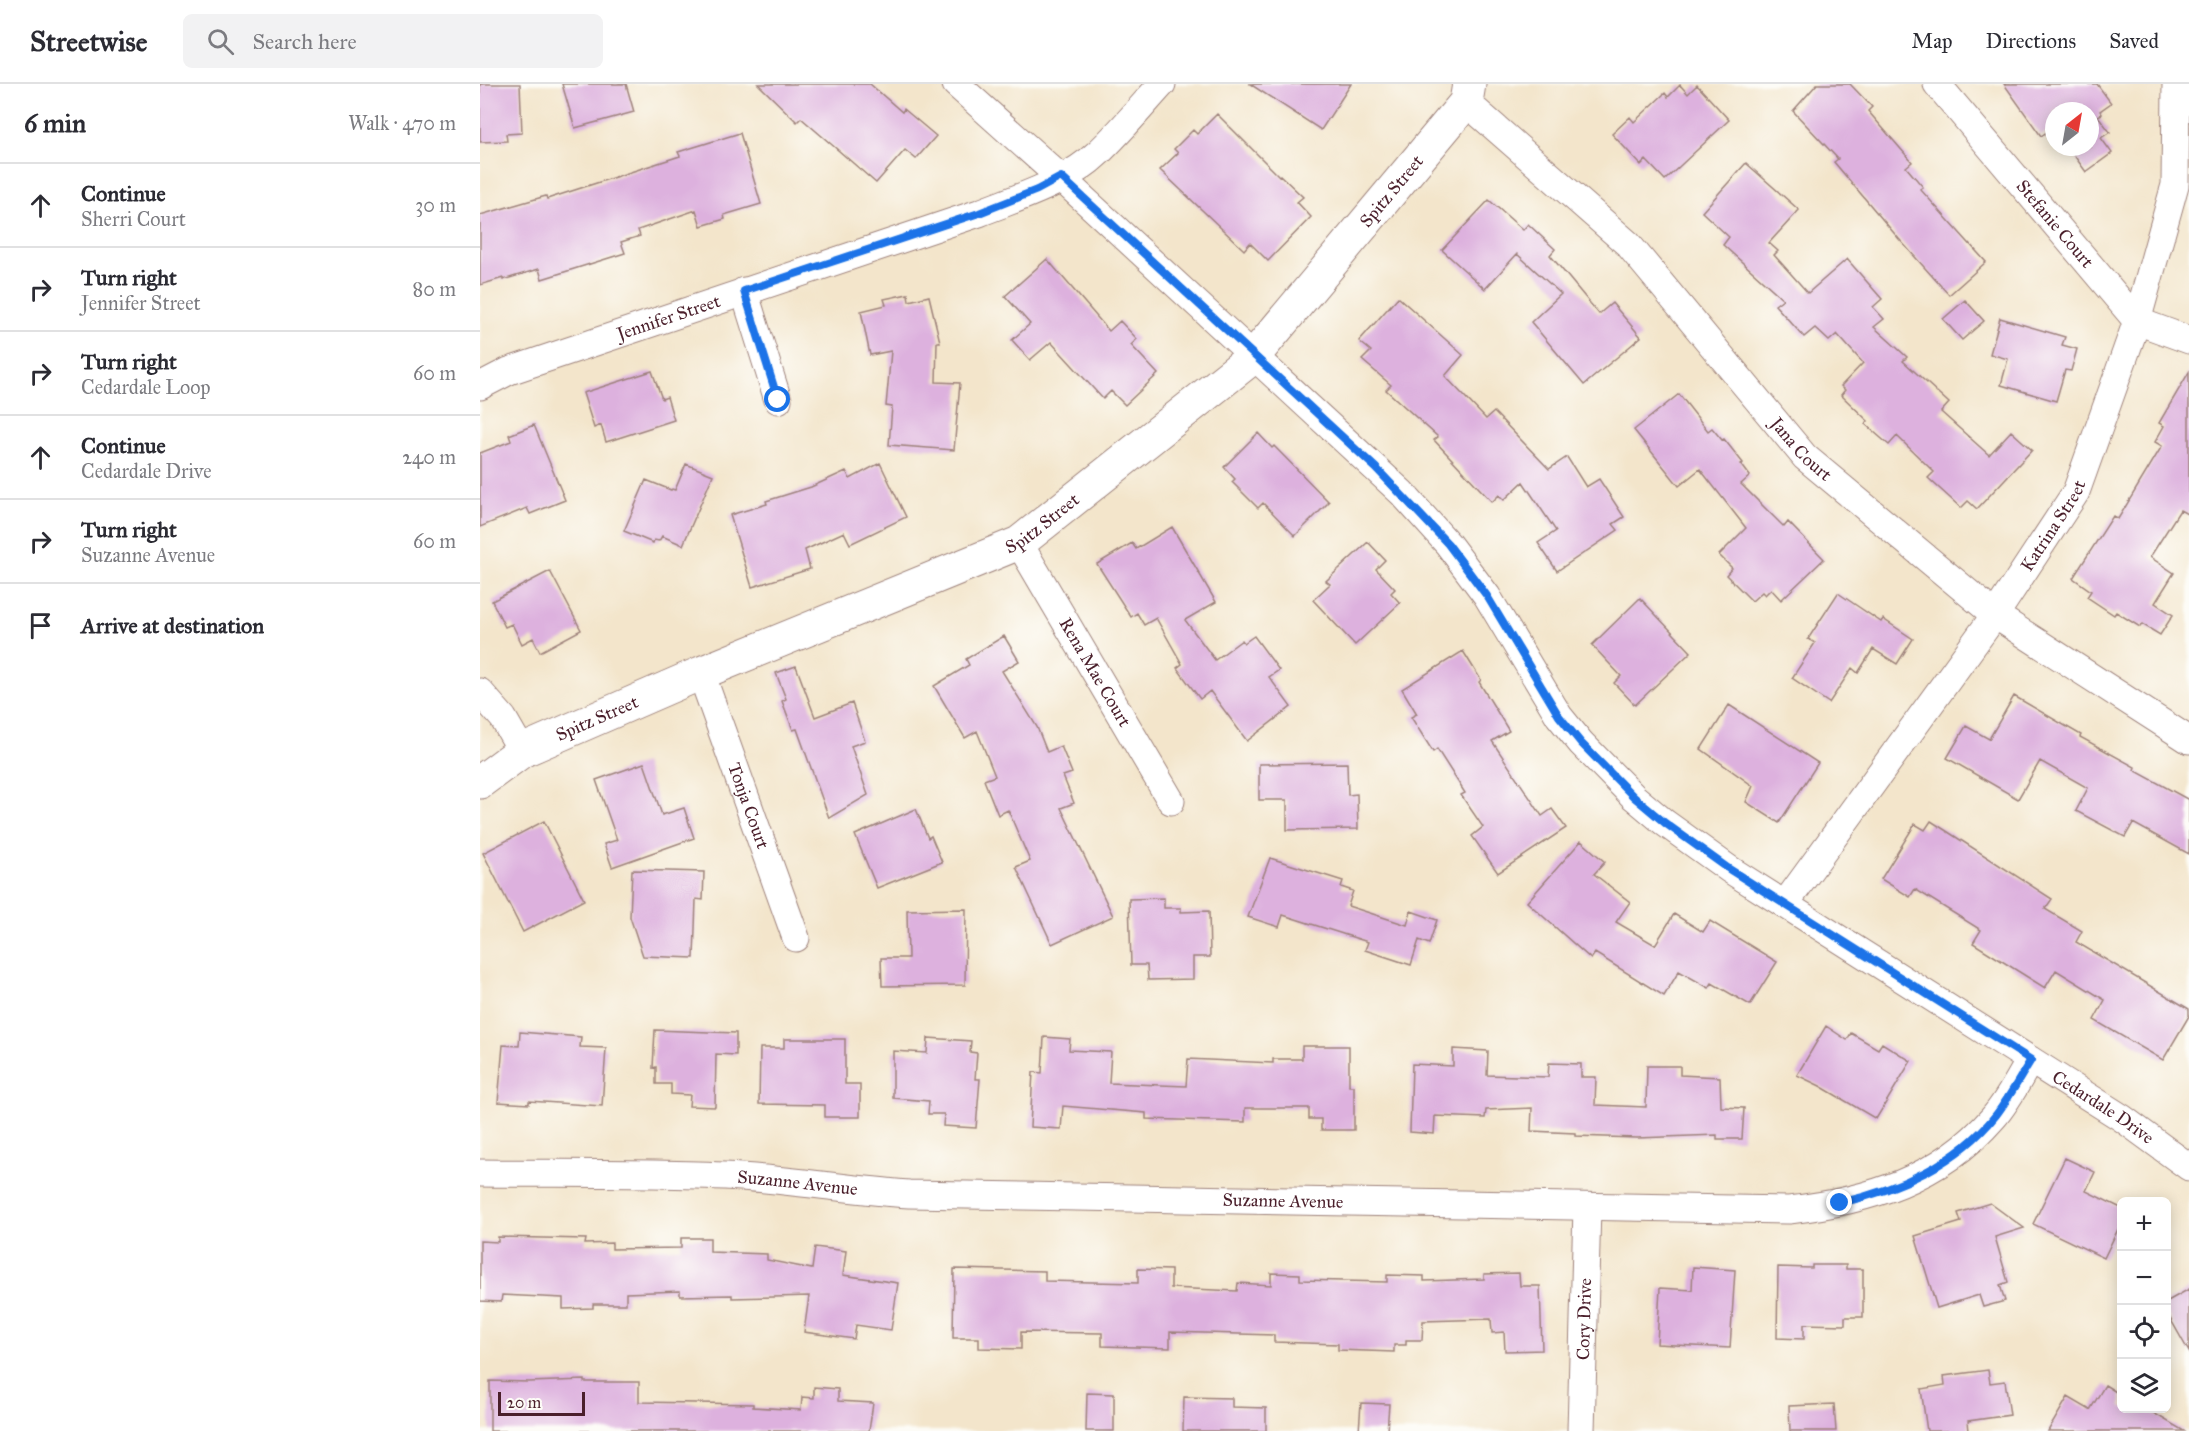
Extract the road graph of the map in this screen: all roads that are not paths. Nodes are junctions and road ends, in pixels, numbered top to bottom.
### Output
1 (956, 84) edge
2 (1162, 84) edge
3 (1937, 84) edge
4 (2176, 84) edge
5 (1467, 93) edge
6 (1061, 177) junction
7 (744, 291) junction
8 (2137, 321) junction
9 (2189, 340) edge
10 (1253, 357) junction
11 (480, 386) edge
12 (778, 400) dead end
13 (1019, 543) junction
14 (1995, 615) junction
15 (701, 673) junction
16 (480, 692) edge
17 (2189, 740) edge
18 (522, 751) junction
19 (480, 782) edge
20 (1171, 801) dead end
21 (1785, 904) junction
22 (796, 938) dead end
23 (2031, 1060) junction
24 (2189, 1167) edge
25 (480, 1173) edge
26 (1587, 1207) junction
27 (1581, 1431) edge

1 - 6 street, Cedardale Drive
2 - 6 street, Jennifer Street
3 - 8 street, Stefanie Court
4 - 8 street, Katrina Street
5 - 10 street, Spitz Street
5 - 14 street, Jana Court
6 - 7 street, Jennifer Street
6 - 10 street, Cedardale Drive
7 - 11 street, Jennifer Street
7 - 12 street
8 - 9 street, Stefanie Court
8 - 14 street, Katrina Street
10 - 13 street, Spitz Street
10 - 21 street, Cedardale Drive
13 - 15 street, Spitz Street
13 - 20 street, Rena Mae Court
14 - 17 street, Jana Court
14 - 21 street, Katrina Street
15 - 18 street, Spitz Street
15 - 22 street, Tonja Court
16 - 18 street
18 - 19 street, Spitz Street
21 - 23 street, Cedardale Drive
23 - 24 street, Cedardale Drive
23 - 26 street, Suzanne Avenue
25 - 26 street, Suzanne Avenue
26 - 27 street, Cory Drive

